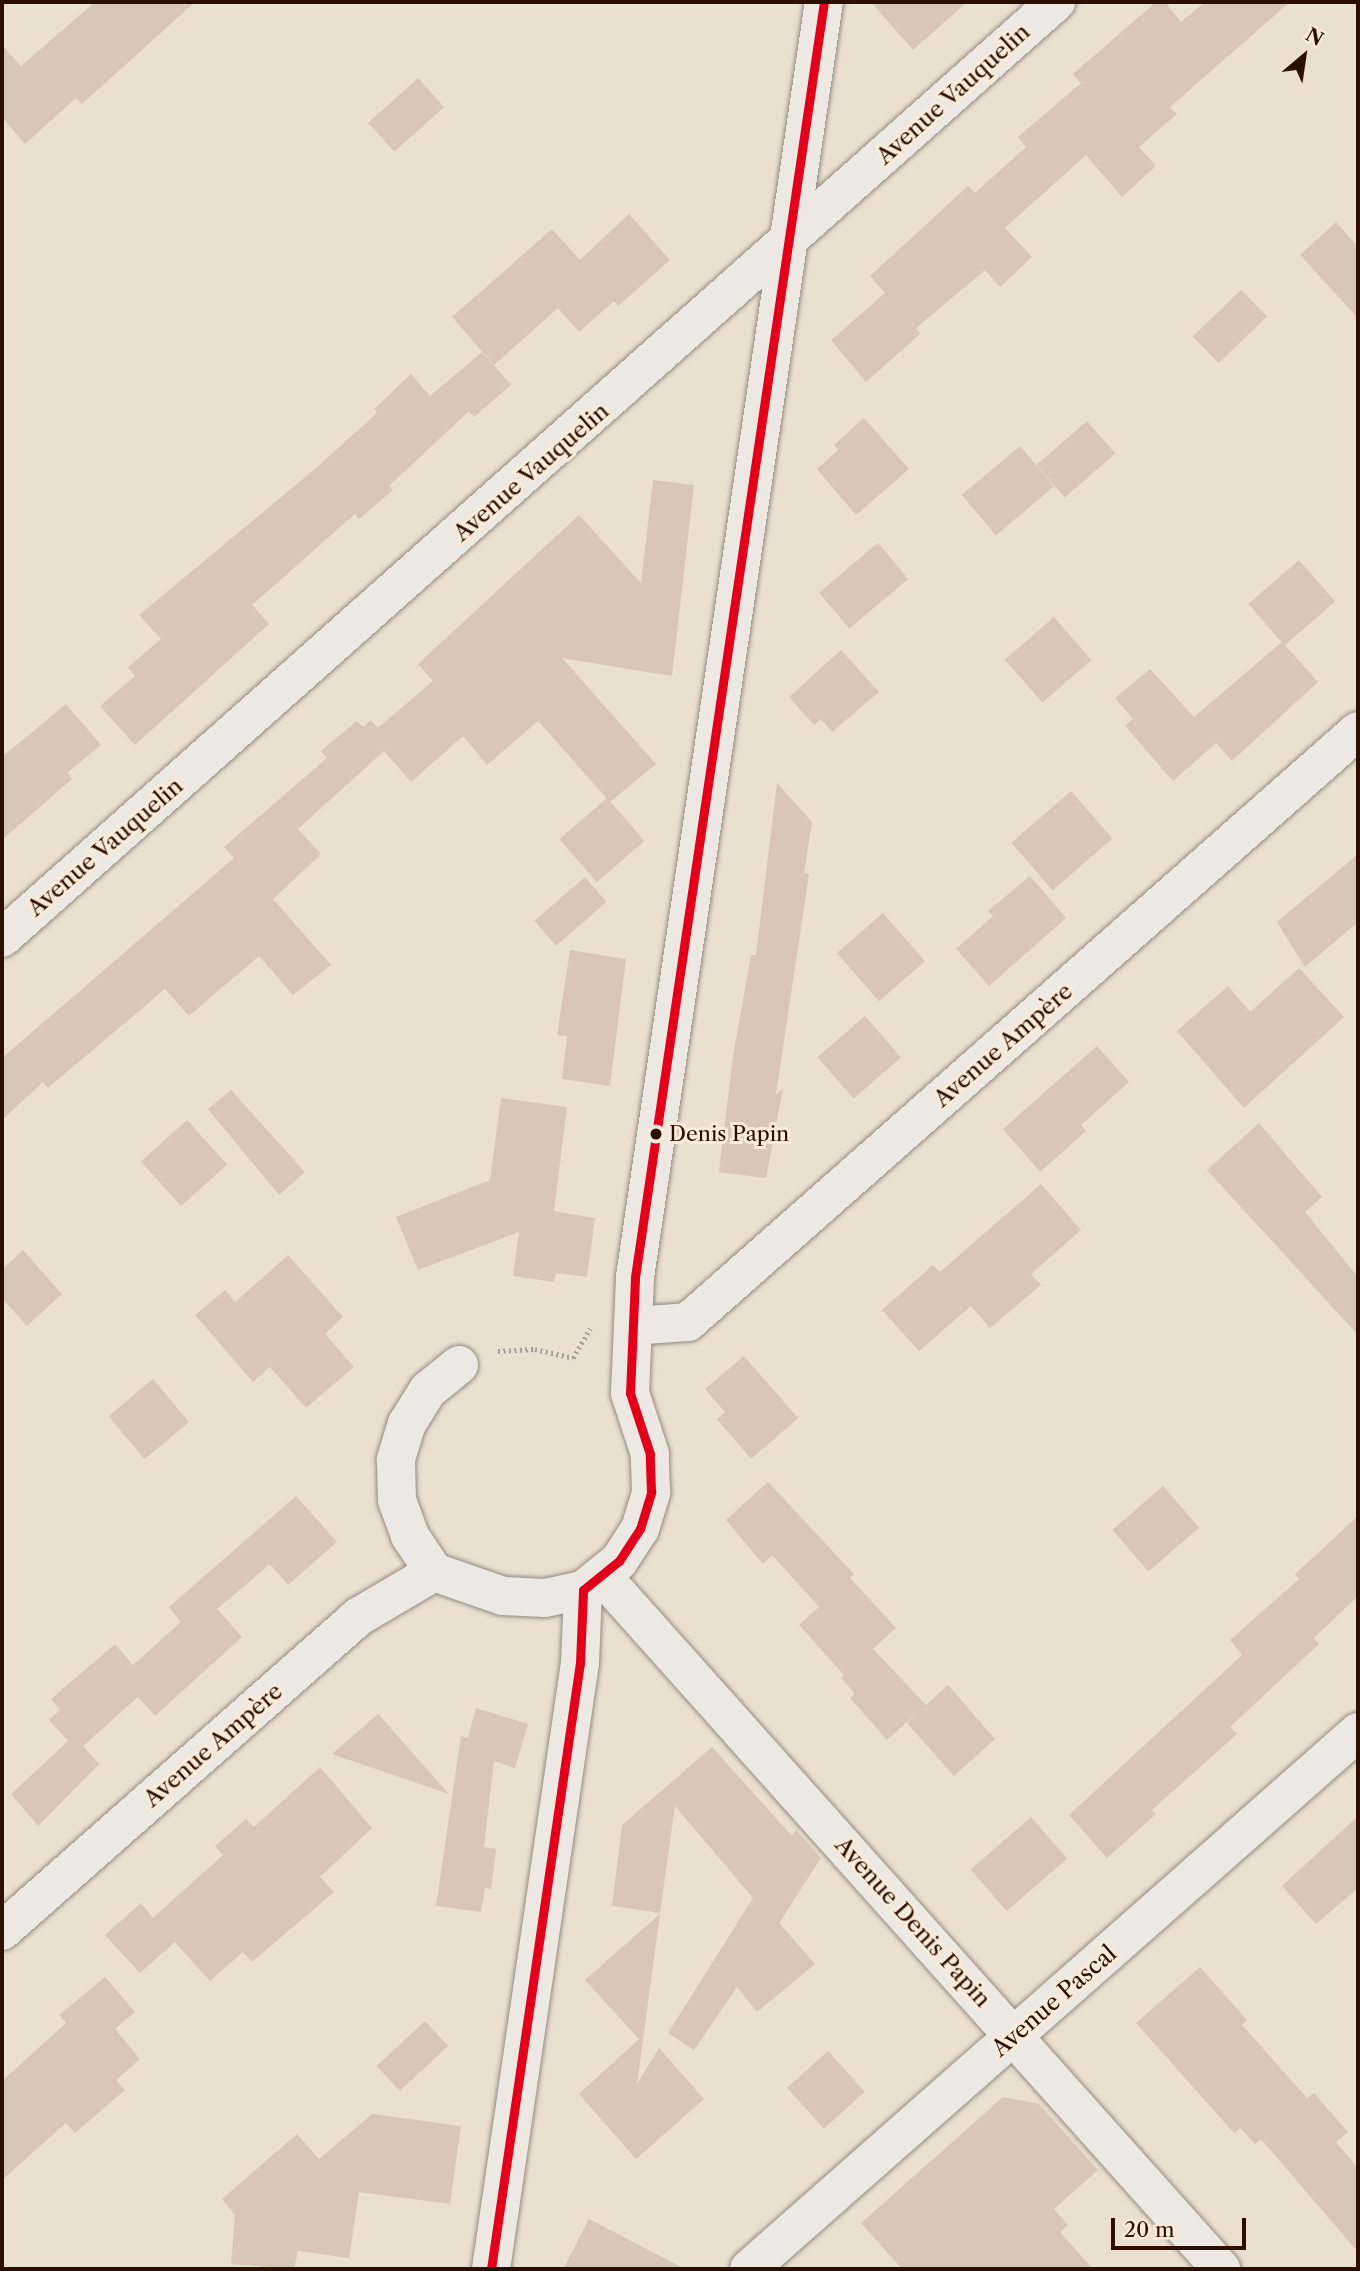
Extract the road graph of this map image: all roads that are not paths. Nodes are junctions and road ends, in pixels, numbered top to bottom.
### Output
1 (824, 2) edge
2 (1056, 2) edge
3 (790, 238) junction
4 (1358, 731) edge
5 (2, 938) edge
6 (633, 1326) junction
7 (459, 1365) road end
8 (434, 1572) junction
9 (593, 1583) junction
10 (1358, 1732) edge
11 (2, 1931) edge
12 (1014, 2036) junction
13 (491, 2269) edge
14 (748, 2269) edge
15 (1221, 2269) edge

1 - 3 street
2 - 3 street, Avenue Vauquelin
3 - 5 street, Avenue Vauquelin
3 - 6 street
4 - 6 street, Avenue Ampère
6 - 9 street
7 - 8 street
8 - 9 street
8 - 11 street, Avenue Ampère
9 - 12 street, Avenue Denis Papin
9 - 13 street
10 - 12 street, Avenue Pascal
12 - 14 street, Avenue Pascal
12 - 15 street, Avenue Denis Papin

